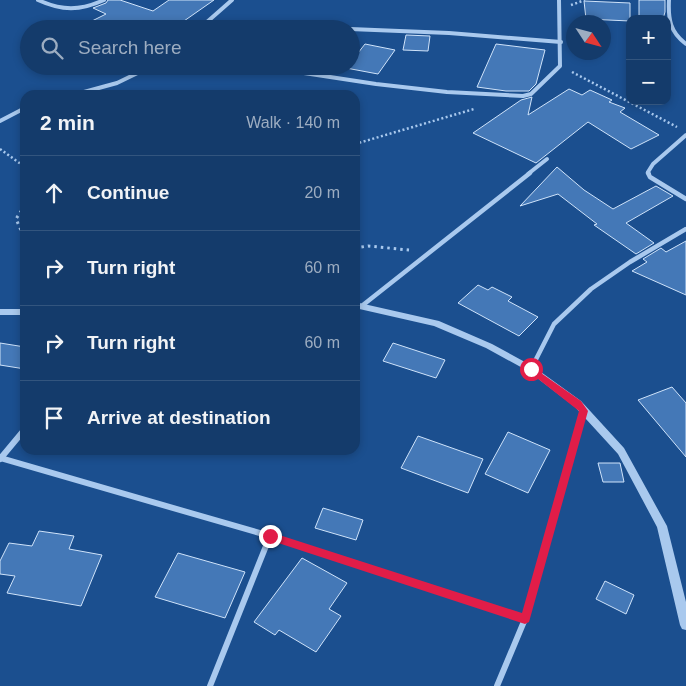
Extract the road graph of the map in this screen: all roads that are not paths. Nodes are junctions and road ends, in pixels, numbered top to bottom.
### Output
1 (38, 0) edge
2 (104, 0) edge
3 (232, 0) edge
4 (559, 0) edge
5 (669, 0) edge
6 (209, 20) edge
7 (360, 29) edge
8 (561, 42) junction
9 (686, 44) edge
10 (133, 75) edge
11 (317, 75) edge
12 (91, 90) edge
13 (20, 111) edge
14 (0, 121) edge
15 (686, 135) edge
16 (547, 159) dead end
17 (686, 199) edge
18 (686, 229) edge
19 (360, 304) edge
20 (360, 305) edge
21 (0, 312) edge
22 (20, 312) edge
23 (531, 369) junction
24 (584, 411) junction
25 (20, 435) edge
26 (0, 459) edge
27 (270, 536) junction
28 (525, 619) junction
29 (686, 624) edge
30 (210, 686) edge
31 (496, 686) edge

1 - 2 street
3 - 6 street
4 - 8 street
5 - 9 street
7 - 8 street
8 - 11 street
10 - 12 street
13 - 14 street
15 - 17 street
16 - 19 street
18 - 23 street
20 - 23 street
21 - 22 street
23 - 24 street
24 - 28 street
24 - 29 street
25 - 26 street
26 - 27 street
27 - 28 street
27 - 30 street
28 - 31 street

